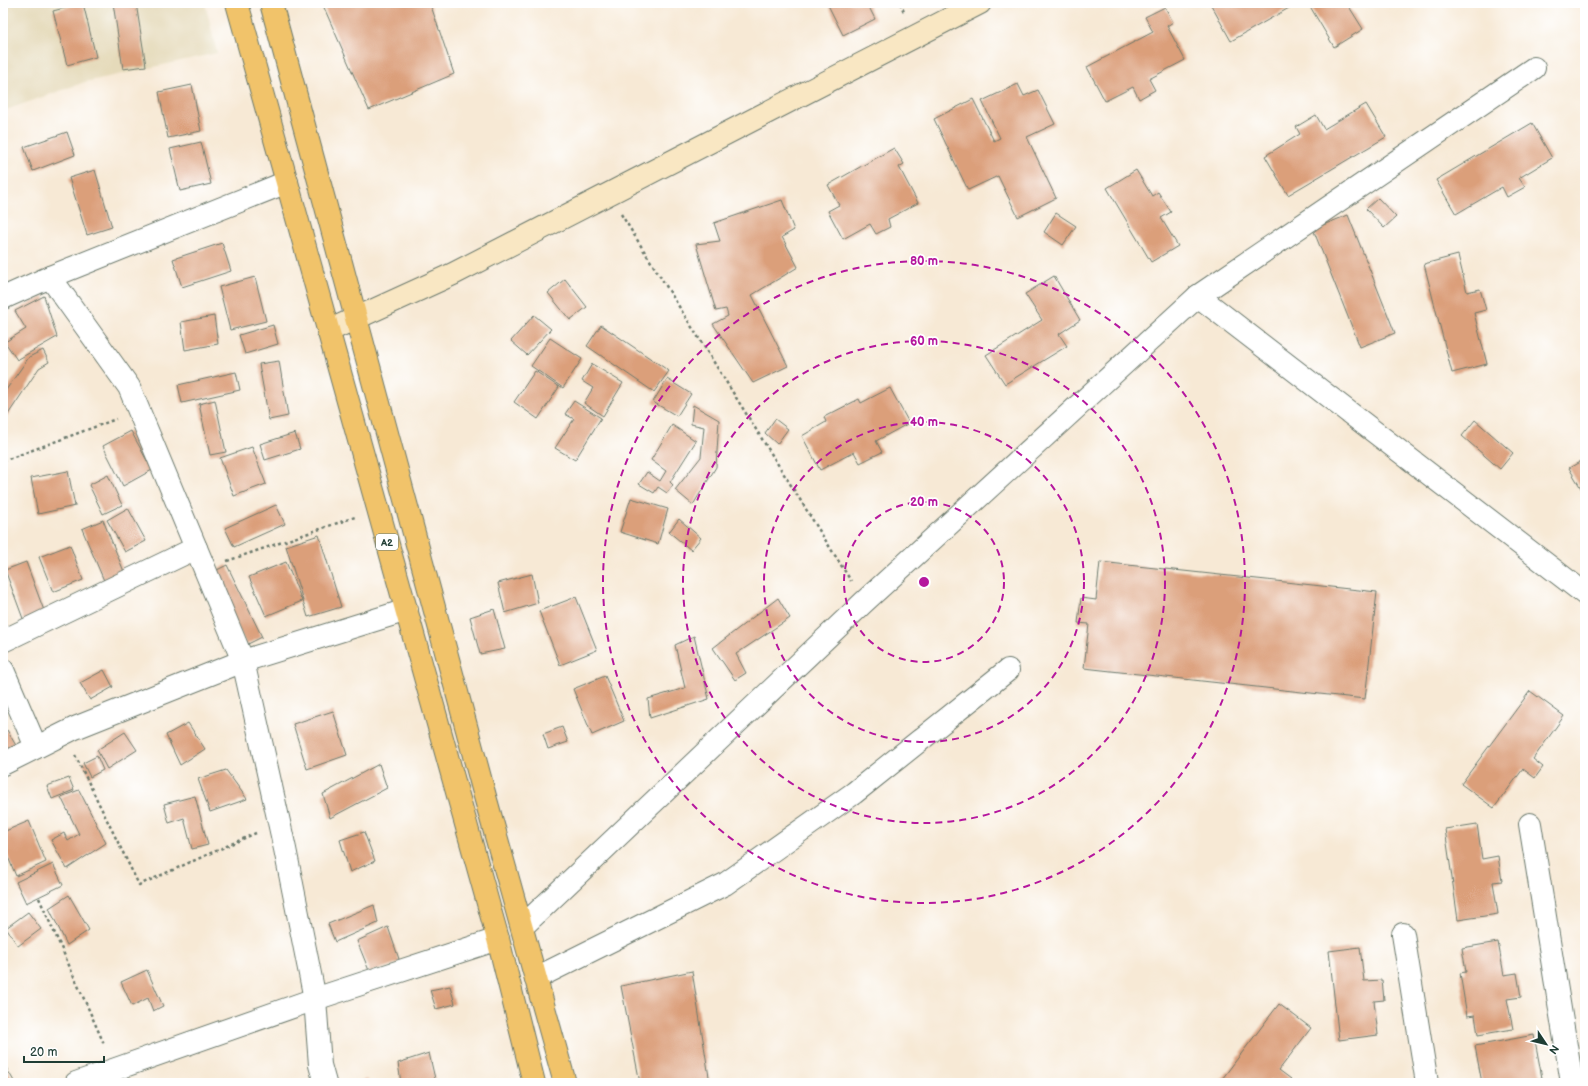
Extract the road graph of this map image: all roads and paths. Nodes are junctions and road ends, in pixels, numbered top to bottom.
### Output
1 (236, 3) edge
2 (271, 3) edge
3 (980, 3) edge
4 (1534, 68) dead end
5 (287, 182) junction
6 (609, 194) junction
7 (50, 277) junction
8 (1198, 296) junction
9 (3, 298) edge
10 (355, 320) junction
11 (328, 331) junction
12 (139, 411) junction
13 (3, 461) edge
14 (378, 509) junction
15 (196, 548) junction
16 (205, 569) junction
17 (1585, 594) edge
18 (864, 602) junction
19 (407, 610) junction
20 (3, 641) edge
21 (243, 661) junction
22 (3, 670) edge
23 (1008, 670) dead end
24 (64, 733) junction
25 (36, 747) junction
26 (3, 764) edge
27 (279, 823) junction
28 (1530, 824) dead end
29 (39, 898) dead end
30 (522, 927) junction
31 (1403, 934) dead end
32 (498, 939) junction
33 (536, 978) junction
34 (315, 999) junction
35 (115, 1068) junction
36 (76, 1083) edge
37 (325, 1083) edge
38 (534, 1083) edge
39 (565, 1083) edge
40 (1427, 1083) edge
41 (1572, 1083) edge

1 - 5 highway, A2
2 - 10 highway, A2
3 - 6 main road
4 - 8 street
5 - 7 street
5 - 11 highway, A2
6 - 10 main road
6 - 18 path
7 - 9 street
7 - 12 street
8 - 17 street
8 - 18 street
10 - 11 main road
10 - 30 highway, A2
11 - 14 highway, A2
12 - 13 path
12 - 15 street
14 - 16 path
14 - 19 highway, A2
15 - 16 street
15 - 20 street
16 - 21 street
18 - 30 street
19 - 21 street
19 - 32 highway, A2
21 - 24 street
21 - 27 street
22 - 25 street
23 - 33 street
24 - 25 street
24 - 27 path
25 - 26 street
27 - 34 street
28 - 41 street
29 - 35 path
30 - 33 highway, A2
31 - 40 street
32 - 34 street
32 - 38 highway, A2
33 - 39 highway, A2
34 - 35 street
34 - 37 street
35 - 36 street

